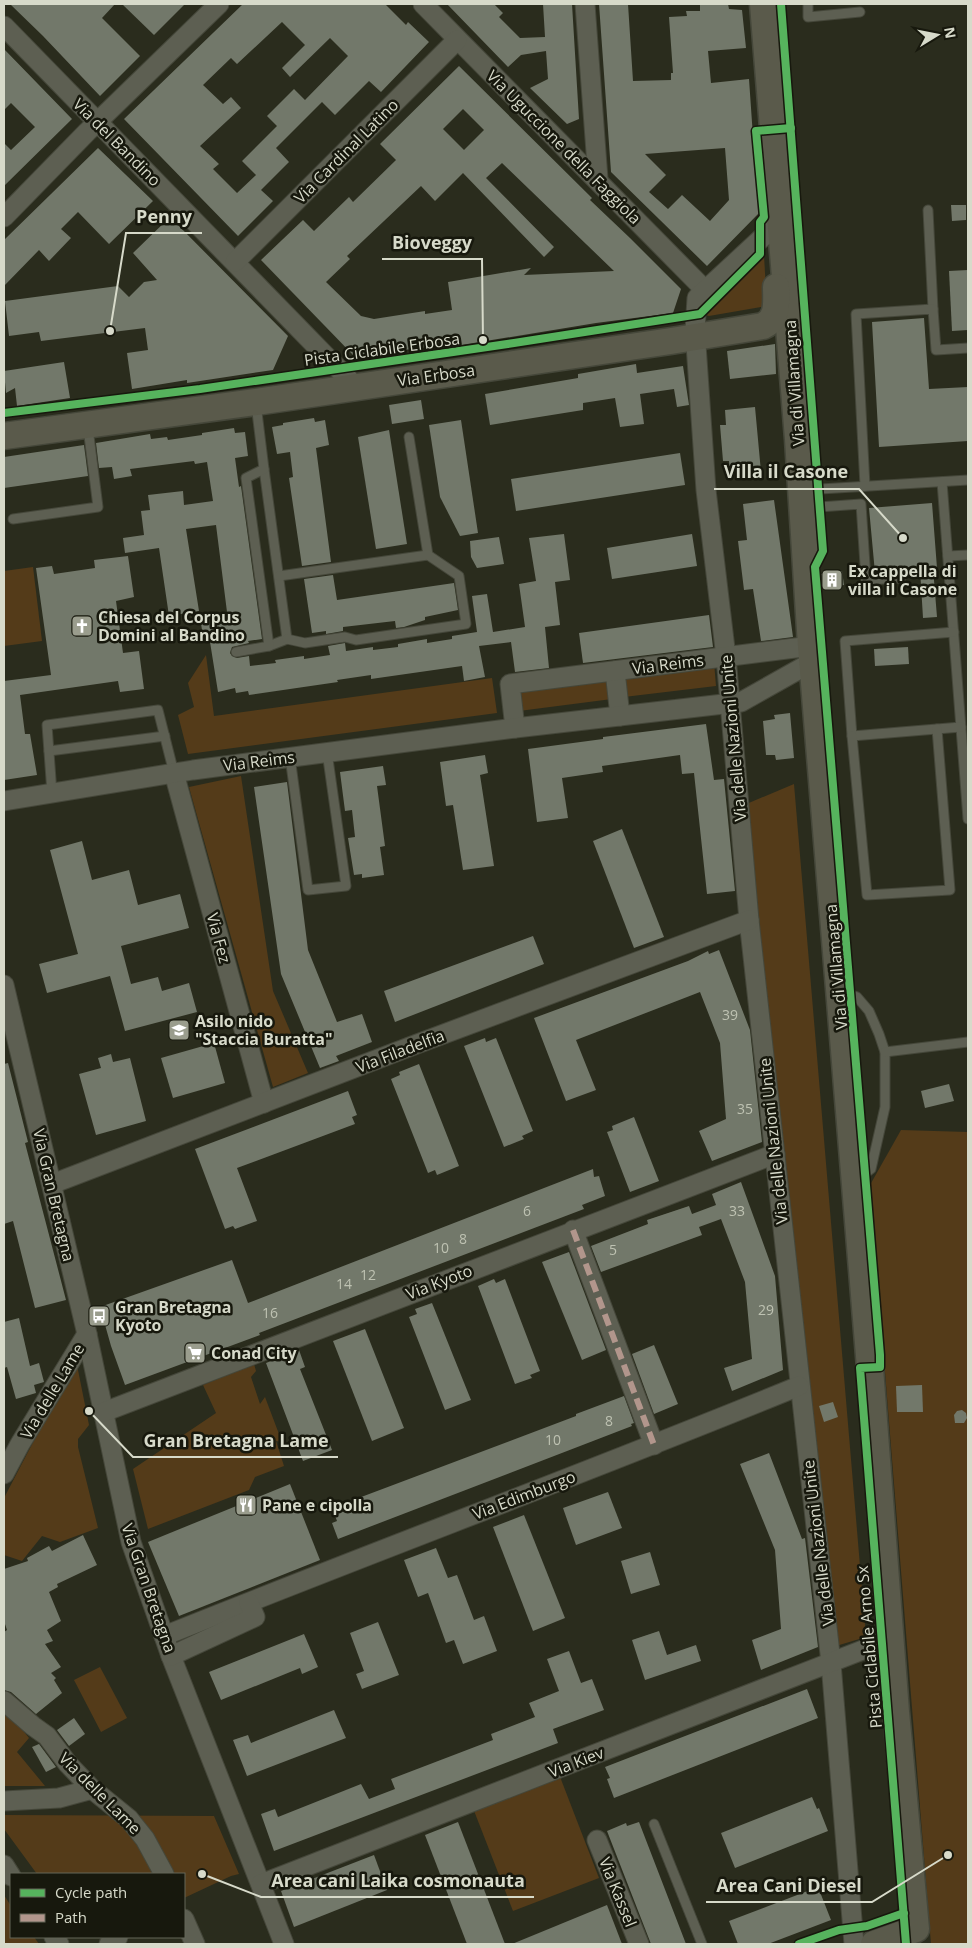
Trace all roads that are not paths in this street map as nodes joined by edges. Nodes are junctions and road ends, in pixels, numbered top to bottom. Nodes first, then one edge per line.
1 (219, 4) edge
2 (423, 4) edge
3 (584, 4) edge
4 (763, 4) edge
5 (808, 4) edge
6 (860, 12) dead end
7 (4, 26) edge
8 (457, 40) junction
9 (98, 122) junction
10 (598, 179) junction
11 (928, 210) dead end
12 (4, 217) edge
13 (780, 223) junction
14 (235, 262) junction
15 (705, 290) junction
16 (933, 309) junction
17 (696, 337) junction
18 (968, 348) edge
19 (356, 387) junction
20 (256, 402) junction
21 (87, 425) junction
22 (4, 436) edge
23 (410, 437) dead end
24 (264, 469) junction
25 (968, 480) edge
26 (942, 482) junction
27 (865, 486) junction
28 (802, 499) junction
29 (13, 519) dead end
30 (428, 555) junction
31 (968, 555) edge
32 (948, 556) junction
33 (279, 576) junction
34 (901, 578) dead end
35 (954, 632) junction
36 (287, 638) junction
37 (269, 646) junction
38 (236, 652) dead end
39 (811, 654) junction
40 (726, 657) junction
41 (615, 671) junction
42 (729, 704) junction
43 (620, 716) junction
44 (961, 727) junction
45 (515, 728) junction
46 (937, 729) junction
47 (165, 736) junction
48 (852, 736) junction
49 (49, 751) junction
50 (327, 752) junction
51 (290, 757) junction
52 (966, 764) edge
53 (174, 773) junction
54 (52, 793) junction
55 (4, 801) edge
56 (968, 819) edge
57 (749, 920) junction
58 (4, 985) edge
59 (838, 991) junction
60 (968, 1042) edge
61 (884, 1052) junction
62 (264, 1103) junction
63 (775, 1154) junction
64 (854, 1182) junction
65 (52, 1184) junction
66 (573, 1230) junction
67 (87, 1334) junction
68 (799, 1386) junction
69 (104, 1412) junction
70 (654, 1446) junction
71 (4, 1474) edge
72 (249, 1603) junction
73 (164, 1636) junction
74 (891, 1639) junction
75 (171, 1656) junction
76 (831, 1663) junction
77 (4, 1701) edge
78 (92, 1789) junction
79 (4, 1800) edge
80 (654, 1824) dead end
81 (597, 1840) dead end
82 (164, 1873) edge
83 (261, 1884) junction
84 (185, 1921) edge
85 (195, 1944) edge
86 (284, 1944) edge
87 (639, 1944) edge
88 (702, 1944) edge
89 (854, 1944) edge
90 (874, 1944) edge

1 - 9 street
2 - 8 street, Via Uguccione della Faggiola
3 - 10 street
4 - 13 main road, Via di Villamagna
5 - 6 lane
7 - 9 street, Via del Bandino
8 - 10 street, Via Uguccione della Faggiola
8 - 14 street, Via Cardinal Latino
9 - 12 street
9 - 14 street, Via del Bandino
10 - 15 street, Via Uguccione della Faggiola
11 - 16 lane
13 - 15 street
13 - 17 main road, Via Erbosa
13 - 28 main road, Via di Villamagna
14 - 19 street, Via del Bandino
15 - 17 street, Via delle Nazioni Unite
16 - 18 lane
16 - 27 lane
17 - 19 main road, Via Erbosa
17 - 40 street, Via delle Nazioni Unite
19 - 20 main road, Via Erbosa
20 - 21 main road, Via Erbosa
20 - 24 lane
21 - 22 main road, Via Erbosa
21 - 29 lane
23 - 30 lane
24 - 33 lane
24 - 37 lane
25 - 26 lane
26 - 27 lane
26 - 32 lane
27 - 28 lane
28 - 34 lane
28 - 39 main road, Via di Villamagna
30 - 33 lane
30 - 36 lane
31 - 32 lane
32 - 35 lane
33 - 36 lane
35 - 44 lane
35 - 48 lane
36 - 37 lane
37 - 38 lane
39 - 40 street, Via Reims
39 - 42 street, Via Reims
39 - 59 main road, Via di Villamagna
40 - 41 street, Via Reims
40 - 42 street, Via delle Nazioni Unite
41 - 43 street, Via Reims
41 - 45 street, Via Reims
42 - 43 street, Via Reims
42 - 57 street, Via delle Nazioni Unite
43 - 45 street, Via Reims
44 - 46 lane
44 - 52 lane
45 - 50 street, Via Reims
46 - 48 lane
46 - 48 lane
47 - 49 lane
47 - 49 lane
47 - 53 lane
49 - 54 lane
50 - 51 street, Via Reims
50 - 51 lane
51 - 53 street, Via Reims
52 - 56 lane
53 - 54 street, Via Reims
53 - 62 street, Via Fez
54 - 55 street, Via Reims
57 - 62 street, Via Filadelfia
57 - 63 street, Via delle Nazioni Unite
58 - 65 street, Via Gran Bretagna
59 - 61 lane
59 - 64 main road, Via di Villamagna
60 - 61 lane
61 - 64 lane
62 - 65 street, Via Filadelfia
63 - 66 street, Via Kyoto
63 - 68 street, Via delle Nazioni Unite
64 - 74 main road, Via di Villamagna
65 - 67 street, Via Gran Bretagna
66 - 69 street, Via Kyoto
66 - 70 street
67 - 69 street, Via Gran Bretagna
67 - 71 street, Via delle Lame
68 - 70 street, Via Edimburgo
68 - 76 street, Via delle Nazioni Unite
69 - 73 street, Via Gran Bretagna
70 - 72 street, Via Edimburgo
72 - 73 street, Via Edimburgo
72 - 75 street
73 - 75 street, Via Gran Bretagna
74 - 76 street, Via Kiev
74 - 90 main road, Via di Villamagna
75 - 83 street, Via Gran Bretagna
76 - 83 street, Via Kiev
76 - 89 street, Via delle Nazioni Unite
77 - 78 street, Via delle Lame
78 - 79 street
78 - 82 street, Via delle Lame
80 - 88 lane
81 - 87 street, Via Kassel
83 - 86 street, Via Gran Bretagna
84 - 85 street

